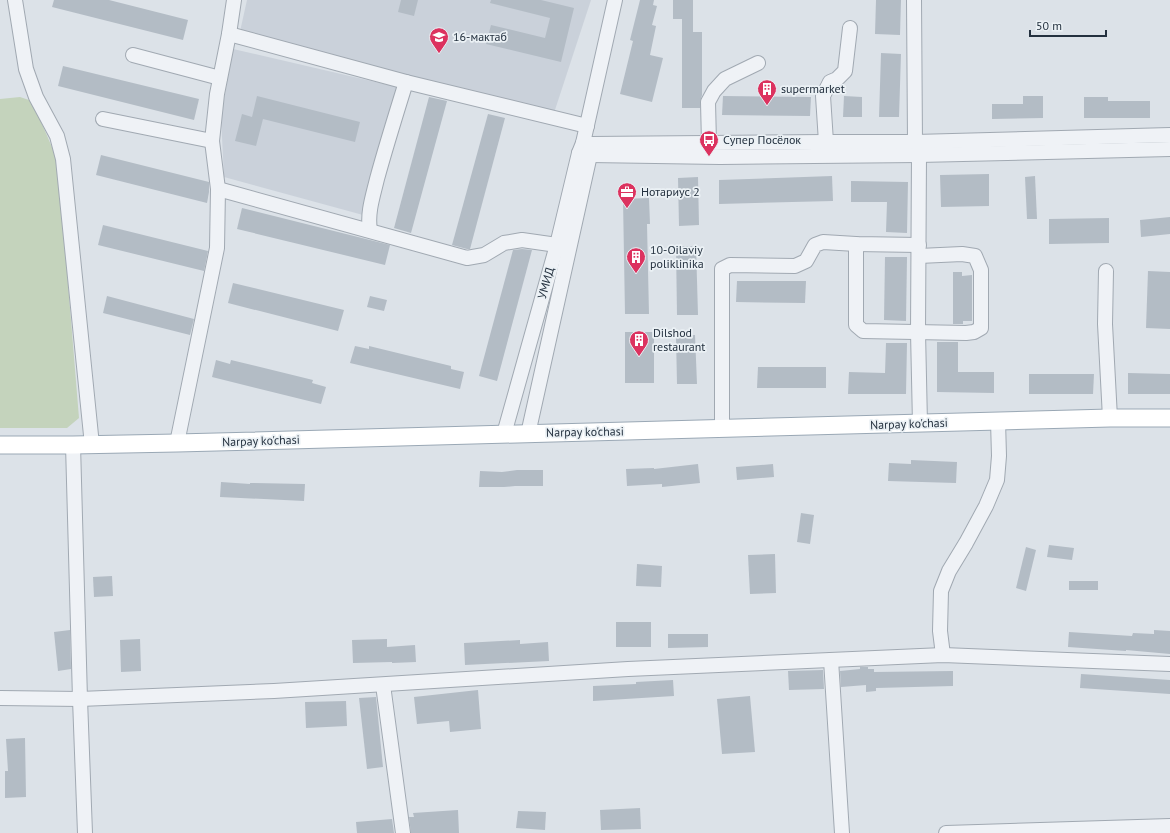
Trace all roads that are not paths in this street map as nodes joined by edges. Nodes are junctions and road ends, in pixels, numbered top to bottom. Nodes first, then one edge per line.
1 (15, 0) edge
2 (234, 0) edge
3 (616, 0) edge
4 (914, 0) edge
5 (850, 28) dead end
6 (229, 34) junction
7 (133, 55) dead end
8 (758, 63) dead end
9 (220, 78) junction
10 (406, 82) junction
11 (103, 119) dead end
12 (1170, 135) edge
13 (212, 141) junction
14 (586, 142) junction
15 (826, 142) junction
16 (709, 143) junction
17 (917, 149) junction
18 (1170, 149) edge
19 (218, 189) junction
20 (370, 230) junction
21 (856, 244) junction
22 (557, 245) junction
23 (919, 251) junction
24 (1106, 271) dead end
25 (918, 332) junction
26 (1110, 418) junction
27 (1170, 418) edge
28 (998, 421) junction
29 (920, 424) junction
30 (722, 429) junction
31 (504, 434) junction
32 (528, 434) junction
33 (178, 443) junction
34 (0, 445) edge
35 (73, 445) junction
36 (92, 445) junction
37 (943, 655) junction
38 (831, 660) junction
39 (1170, 664) edge
40 (383, 685) junction
41 (0, 698) edge
42 (80, 699) junction
43 (1170, 826) edge
44 (85, 833) edge
45 (403, 833) edge
46 (842, 833) edge
47 (946, 833) edge

1 - 36 street
2 - 6 street
3 - 14 street, УМИД
4 - 17 street
5 - 15 street
6 - 9 street
6 - 10 street
7 - 9 street
8 - 16 street
9 - 13 street
10 - 14 street
10 - 20 street
11 - 13 street
12 - 17 street
13 - 19 street
14 - 16 street
14 - 17 street
14 - 22 street, УМИД
14 - 32 street, УМИД
15 - 16 street
15 - 17 street
17 - 18 street
17 - 23 street
19 - 20 street
19 - 33 street
20 - 22 street
21 - 23 street
21 - 25 street
21 - 30 street
22 - 31 street, УМИД
23 - 25 street
23 - 25 street
24 - 26 street
25 - 29 street
26 - 27 main road, Narpay ko'chasi
26 - 28 main road, Narpay ko'chasi
28 - 29 main road, Narpay ko'chasi
28 - 37 street
29 - 30 main road, Narpay ko'chasi
30 - 32 main road, Narpay ko'chasi
31 - 32 main road, Narpay ko'chasi
31 - 33 main road, Narpay ko'chasi
33 - 36 main road, Narpay ko'chasi
34 - 35 main road, Narpay ko'chasi
35 - 36 main road, Narpay ko'chasi
35 - 42 street
37 - 38 street
37 - 39 street
38 - 40 street
38 - 46 street
40 - 42 street
40 - 45 street
41 - 42 street
42 - 44 street
43 - 47 street

